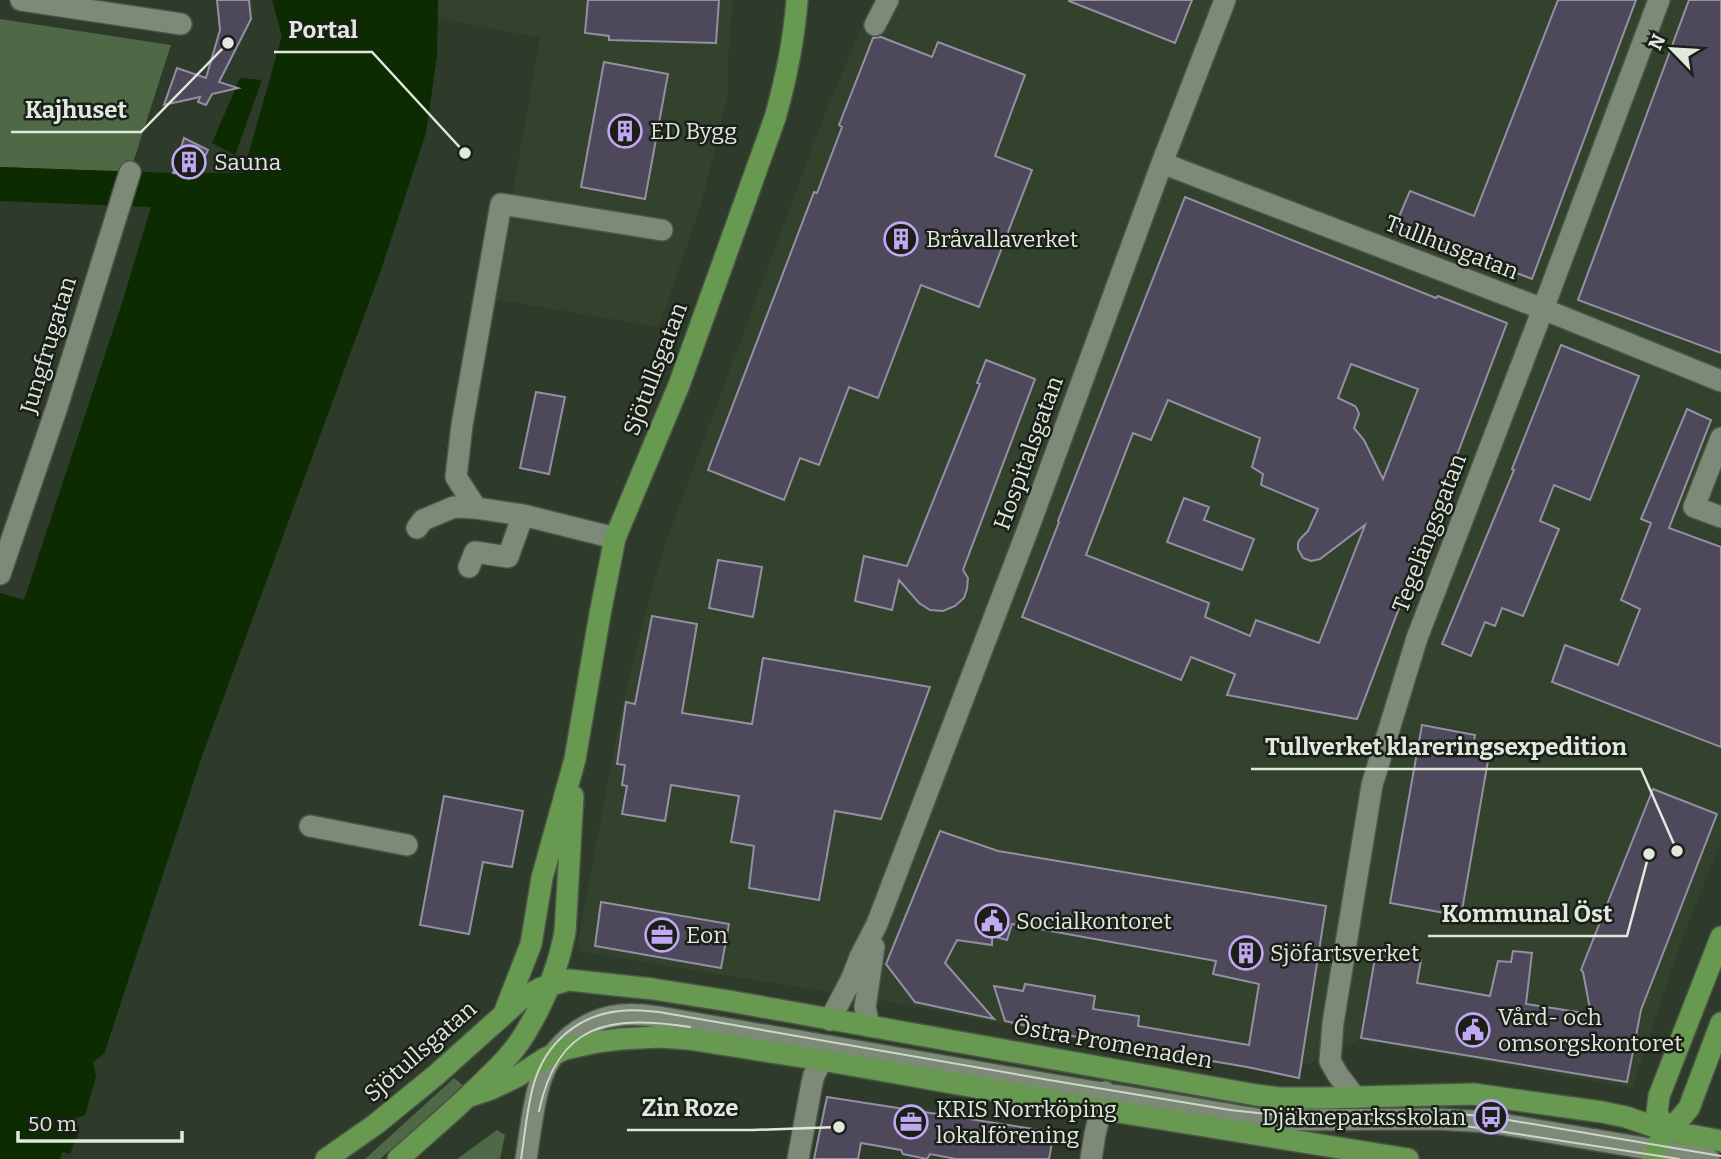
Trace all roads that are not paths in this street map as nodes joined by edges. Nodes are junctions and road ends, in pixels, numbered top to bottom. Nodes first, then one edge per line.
1 (20, 0) edge
2 (797, 0) edge
3 (888, 0) edge
4 (1225, 0) edge
5 (1659, 0) edge
6 (181, 24) dead end
7 (875, 26) dead end
8 (1162, 163) junction
9 (130, 172) dead end
10 (662, 230) dead end
11 (1543, 309) junction
12 (1721, 381) edge
13 (1721, 438) edge
14 (476, 508) junction
15 (523, 515) junction
16 (1721, 517) edge
17 (417, 528) dead end
18 (615, 538) junction
19 (469, 567) dead end
20 (0, 574) edge
21 (575, 759) junction
22 (310, 826) dead end
23 (407, 845) dead end
24 (877, 924) junction
25 (1721, 937) edge
26 (551, 984) junction
27 (505, 1013) junction
28 (830, 1020) junction
29 (1721, 1023) edge
30 (869, 1027) junction
31 (1021, 1053) junction
32 (554, 1054) junction
33 (822, 1060) junction
34 (1090, 1064) junction
35 (1162, 1078) junction
36 (1054, 1085) junction
37 (1104, 1095) junction
38 (467, 1097) junction
39 (1355, 1097) junction
40 (1721, 1140) edge
41 (1658, 1146) edge
42 (326, 1159) edge
43 (398, 1159) edge
44 (526, 1159) edge
45 (799, 1159) edge
46 (1091, 1159) edge
47 (1408, 1159) edge
48 (1709, 1159) edge

1 - 6 street
2 - 18 main road, Sjötullsgatan
3 - 7 street
4 - 8 street, Hospitalsgatan
5 - 11 street, Tegelängsgatan
8 - 11 street, Tullhusgatan
8 - 24 street, Hospitalsgatan
9 - 20 street, Jungfrugatan
10 - 14 street
11 - 12 street, Tullhusgatan
11 - 39 street, Tegelängsgatan
13 - 16 street
14 - 15 street
14 - 17 street
15 - 18 street
15 - 19 street
18 - 21 main road, Sjötullsgatan
21 - 26 main road, Sjötullsgatan
21 - 27 main road, Sjötullsgatan
22 - 23 street
24 - 28 street, Hospitalsgatan
24 - 30 street, Hospitalsgatan
25 - 41 main road
26 - 27 main road, Östra Promenaden
26 - 28 main road, Östra Promenaden
26 - 38 main road, Sjötullsgatan
27 - 42 main road, Sjötullsgatan
28 - 30 main road, Östra Promenaden
29 - 41 main road
30 - 31 main road, Östra Promenaden
31 - 34 main road, Östra Promenaden
31 - 36 street
32 - 33 main road, Östra Promenaden
32 - 36 street, Östra Promenaden
32 - 38 main road, Östra Promenaden
32 - 44 street
33 - 37 main road, Östra Promenaden
33 - 45 street
34 - 35 main road, Östra Promenaden
34 - 37 street
35 - 37 street
35 - 39 main road, Östra Promenaden
36 - 37 street, Östra Promenaden
37 - 41 street, Östra Promenaden
37 - 46 street
37 - 47 main road, Östra Promenaden
38 - 43 main road, Sjötullsgatan
39 - 41 main road, Östra Promenaden
40 - 41 main road, Östra Promenaden
41 - 48 street, Östra Promenaden

